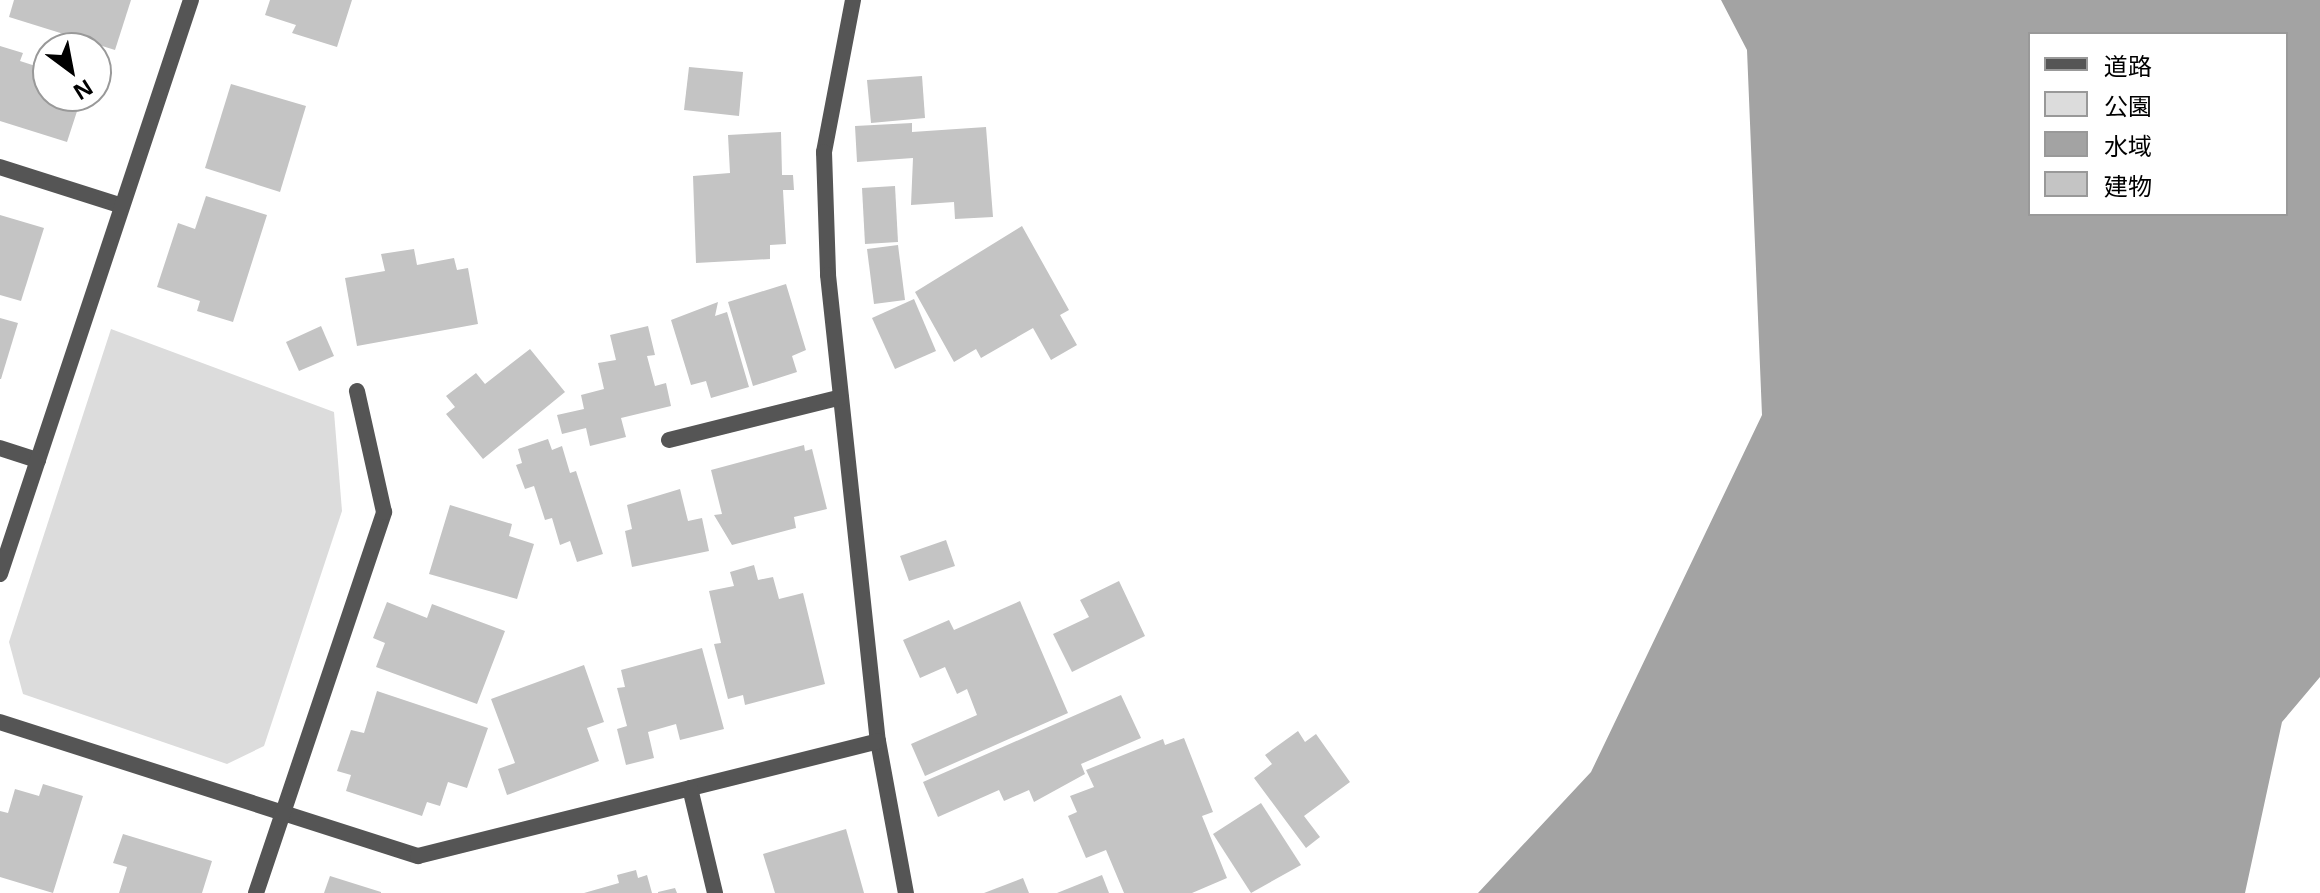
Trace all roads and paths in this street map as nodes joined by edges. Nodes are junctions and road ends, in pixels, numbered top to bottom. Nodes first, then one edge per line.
1 (191, 0) edge
2 (853, 0) edge
3 (0, 167) edge
4 (122, 206) junction
5 (357, 391) dead end
6 (841, 397) junction
7 (669, 440) dead end
8 (0, 448) edge
9 (38, 460) junction
10 (0, 574) edge
11 (0, 722) edge
12 (878, 741) junction
13 (690, 788) junction
14 (283, 813) junction
15 (256, 893) edge
16 (715, 893) edge
17 (906, 893) edge

1 - 4 street
2 - 6 street
3 - 4 street
4 - 9 street
5 - 14 street
6 - 7 street
6 - 12 street
8 - 9 street
9 - 10 street
11 - 14 street
12 - 13 street
12 - 17 street
13 - 14 street
13 - 16 street
14 - 15 street

